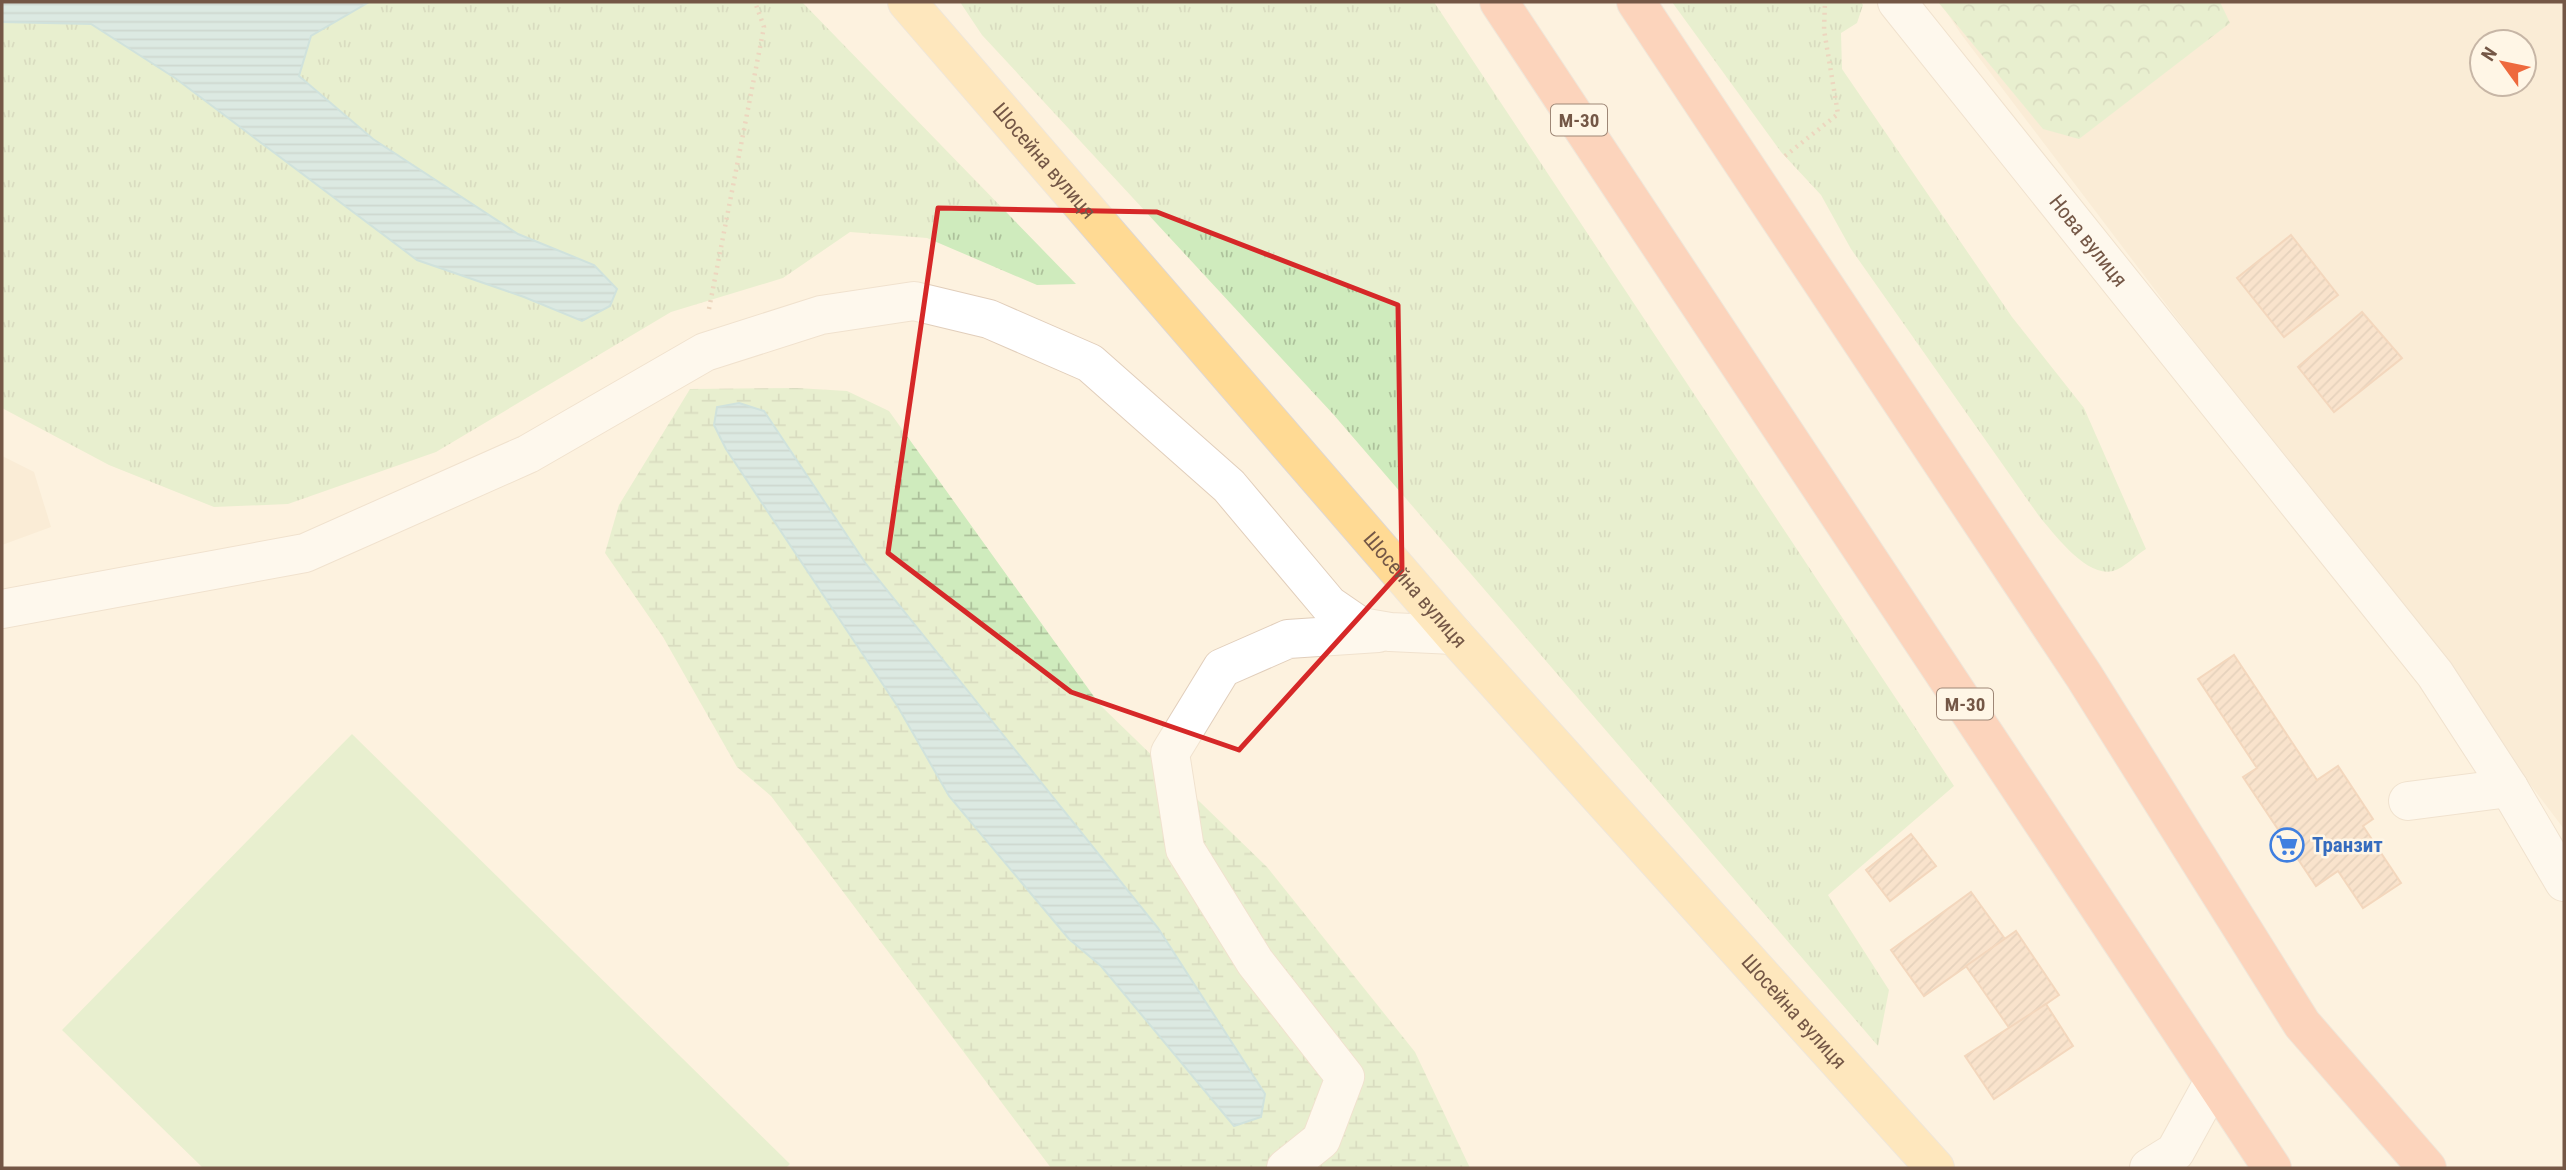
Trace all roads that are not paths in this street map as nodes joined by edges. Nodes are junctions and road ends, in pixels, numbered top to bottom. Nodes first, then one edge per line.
1 (906, 2) edge
2 (1499, 2) edge
3 (1636, 2) edge
4 (1896, 2) edge
5 (2, 609) edge
6 (1390, 632) junction
7 (1454, 635) junction
8 (2509, 788) junction
9 (2409, 801) dead end
10 (2564, 882) edge
11 (2302, 1024) junction
12 (2214, 1081) junction
13 (2170, 1163) edge
14 (1286, 1168) edge
15 (1935, 1168) edge
16 (2272, 1168) edge
17 (2402, 1168) edge
18 (2427, 1168) edge

1 - 7 main road, Шосейна вулиця
2 - 12 highway, М-30
3 - 11 highway
4 - 8 street, Нова вулиця
5 - 6 street
6 - 7 street
6 - 14 street
7 - 15 main road, Шосейна вулиця
8 - 9 street
8 - 10 street, Нова вулиця
11 - 17 main road
11 - 18 highway
12 - 13 street
12 - 16 highway, М-30

